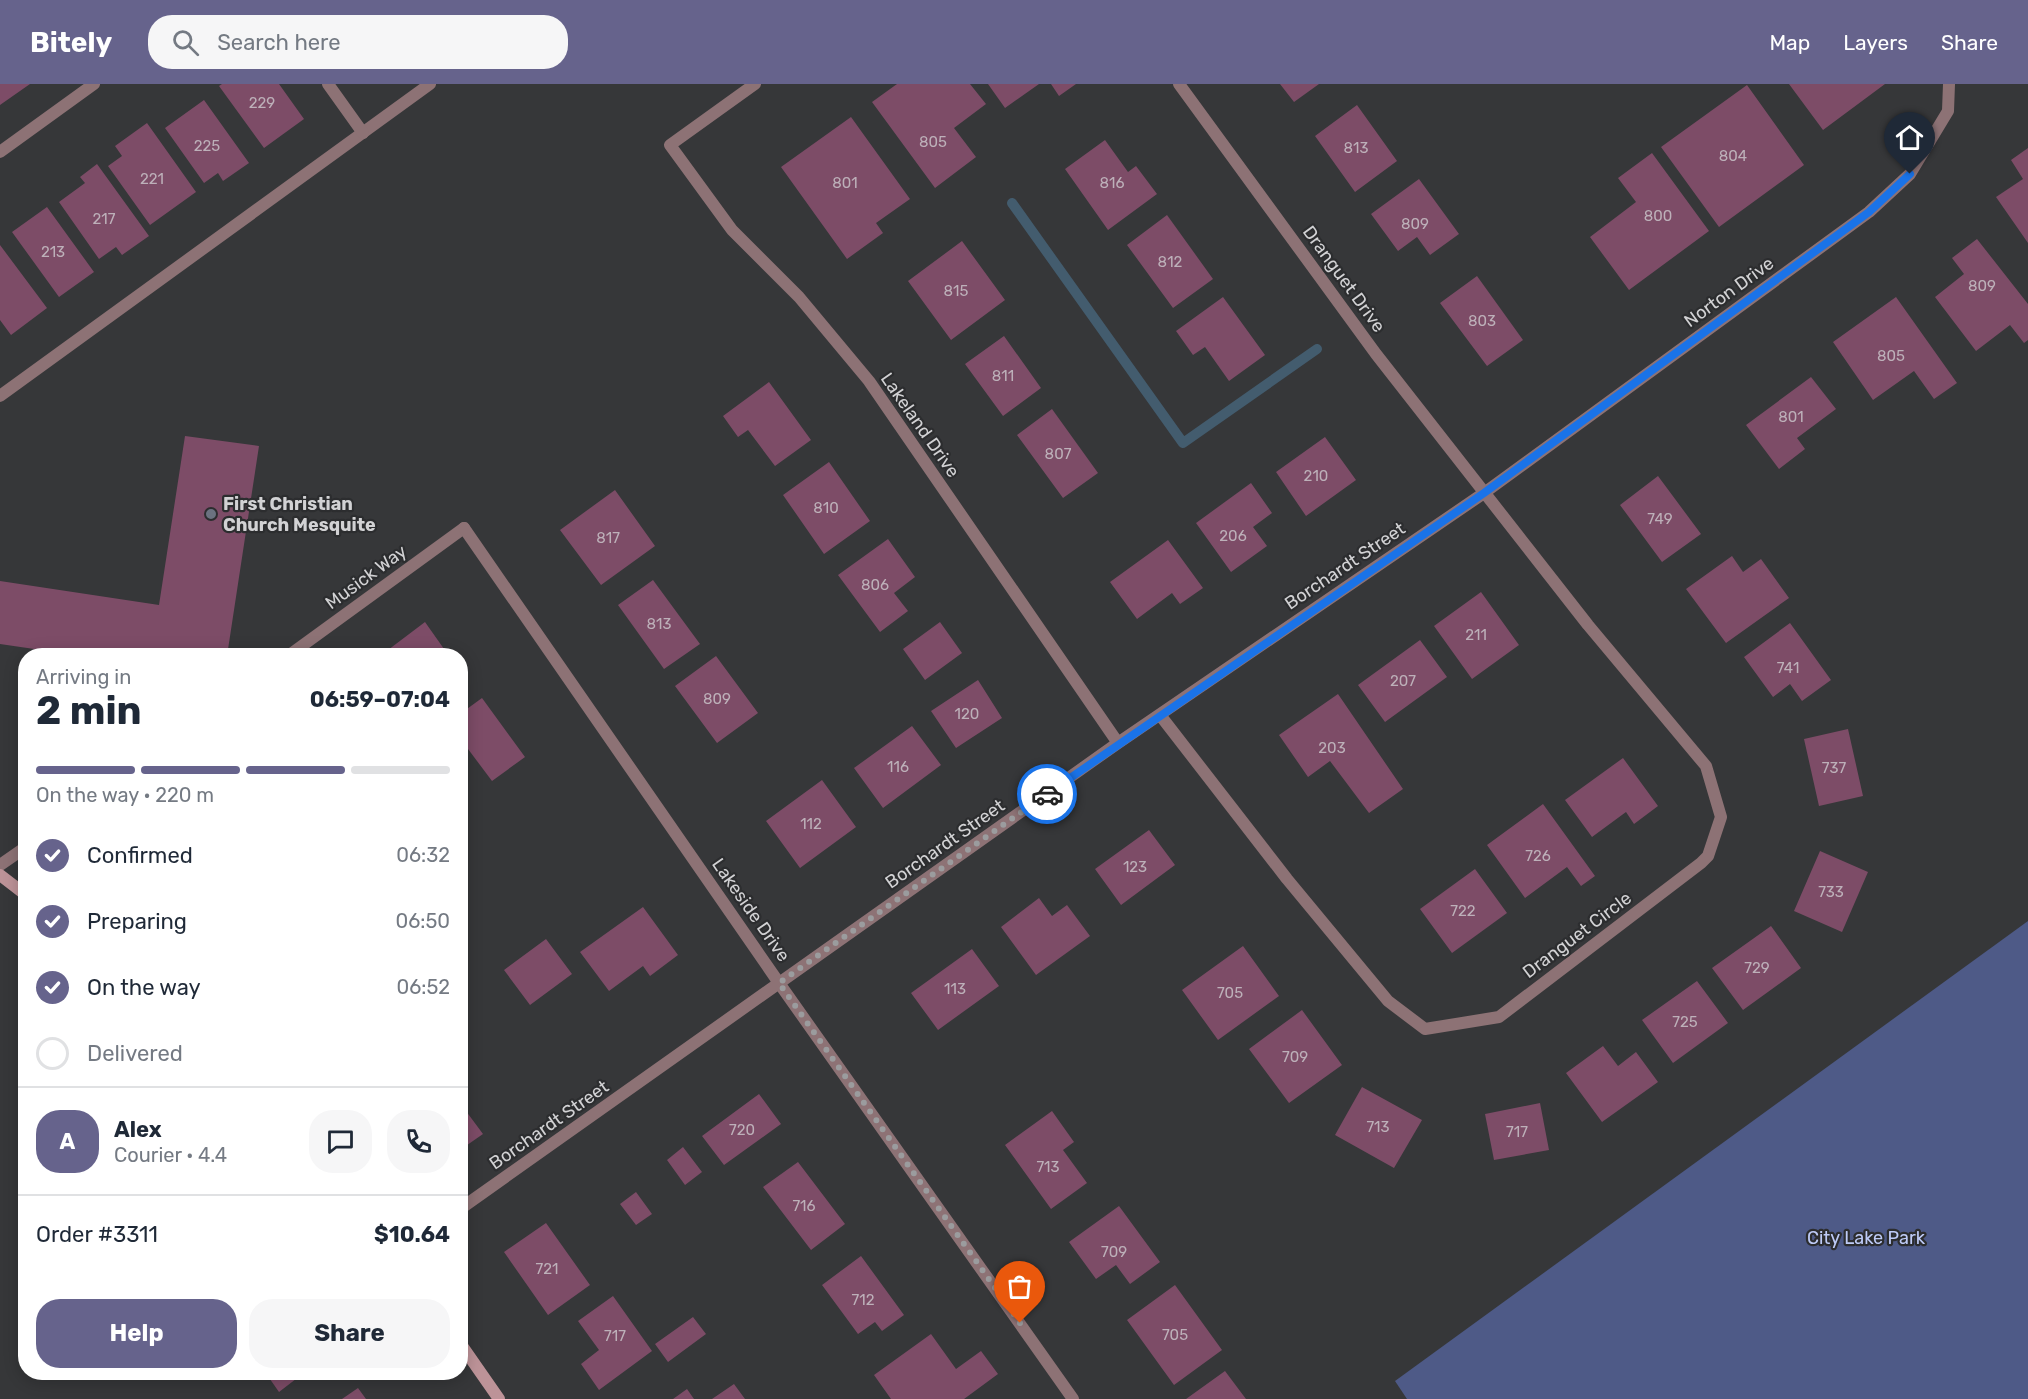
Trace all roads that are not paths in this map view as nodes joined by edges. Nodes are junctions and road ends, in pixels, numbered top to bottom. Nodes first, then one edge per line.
1 (94, 84) edge
2 (328, 84) edge
3 (430, 84) edge
4 (755, 84) edge
5 (1179, 84) edge
6 (1949, 84) edge
7 (363, 133) junction
8 (0, 152) edge
9 (0, 396) edge
10 (1484, 493) junction
11 (464, 528) joint
12 (299, 648) edge
13 (1160, 714) junction
14 (1118, 743) junction
15 (18, 853) edge
16 (0, 865) edge
17 (0, 875) edge
18 (18, 889) edge
19 (779, 983) junction
20 (468, 1203) edge
21 (468, 1354) edge
22 (499, 1399) edge
23 (1073, 1399) edge

1 - 8 street
2 - 7 street
3 - 7 street
4 - 14 street, Lakeland Drive
5 - 10 street, Dranguet Drive
6 - 10 street, Norton Drive
7 - 9 street
10 - 13 street, Borchardt Street
10 - 13 street, Dranguet Circle
11 - 12 street, Musick Way
11 - 19 street, Lakeside Drive
13 - 14 street, Borchardt Street
14 - 19 street, Borchardt Street
15 - 16 street
17 - 18 main road
19 - 20 street, Borchardt Street
19 - 23 street, Lakeside Drive
21 - 22 main road

